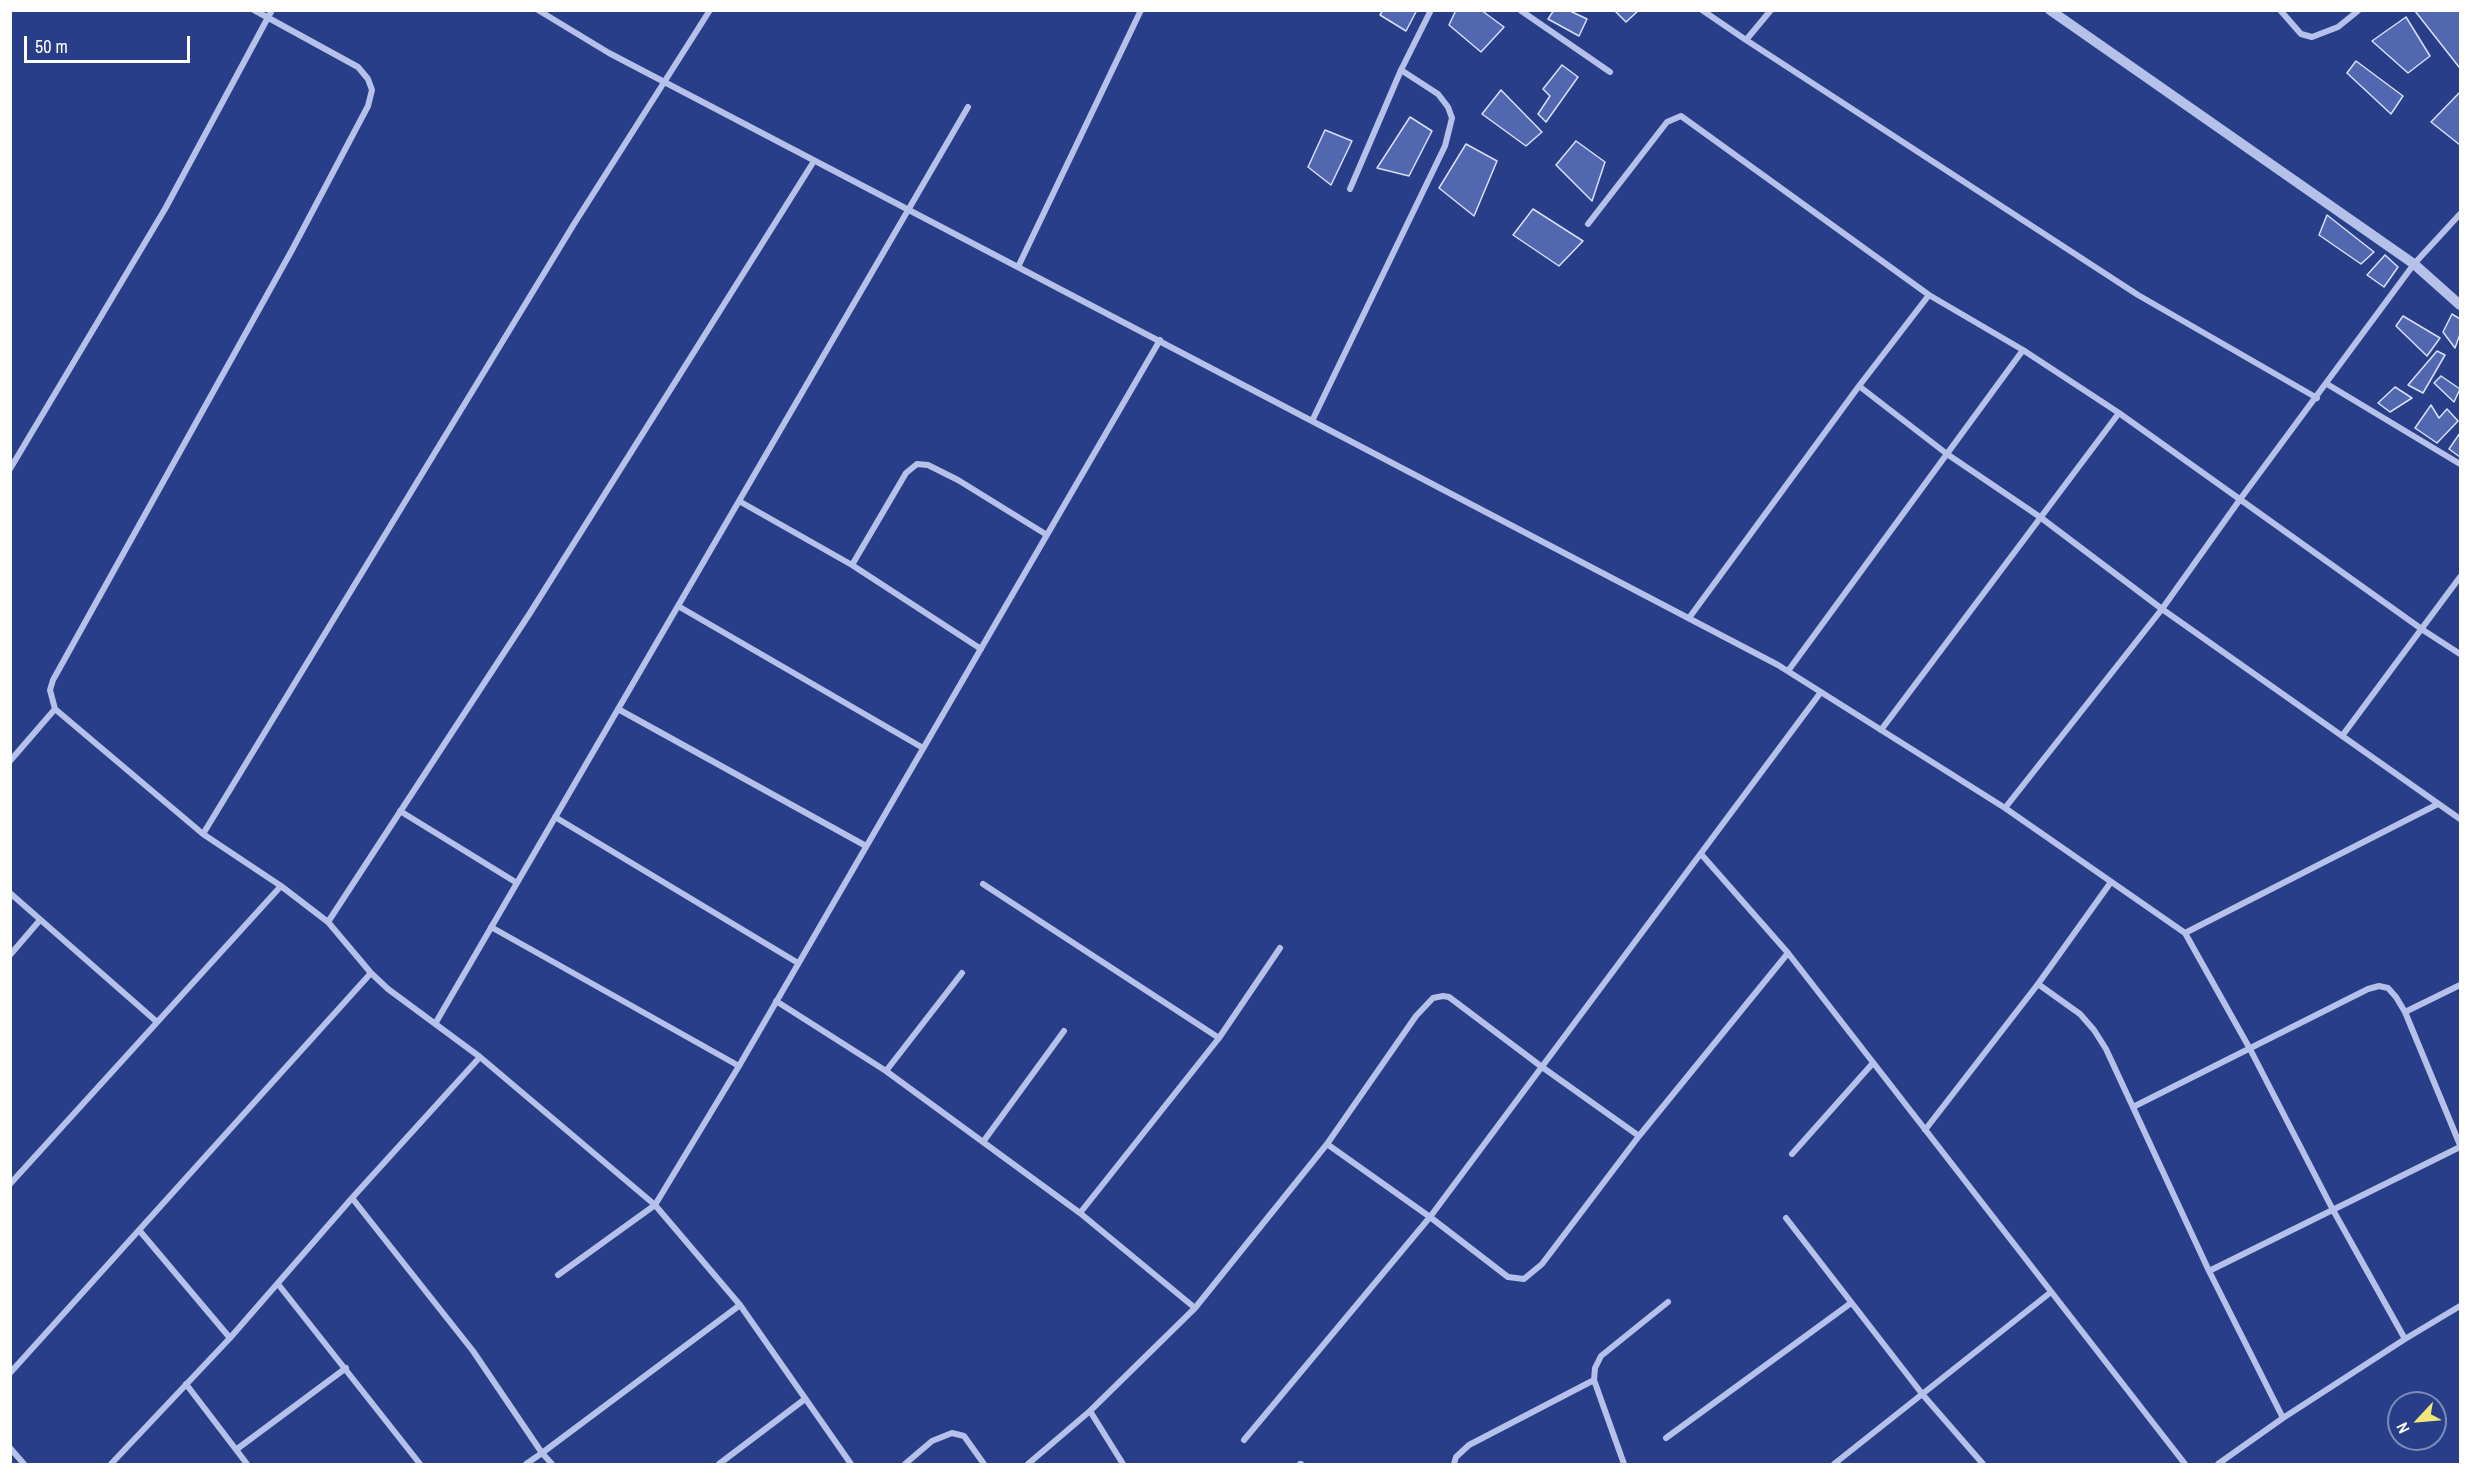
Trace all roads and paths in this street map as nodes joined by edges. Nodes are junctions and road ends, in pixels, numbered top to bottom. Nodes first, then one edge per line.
1 (254, 10) edge
2 (272, 10) edge
3 (538, 10) edge
4 (710, 10) edge
5 (1141, 10) edge
6 (1431, 10) edge
7 (1520, 10) edge
8 (1702, 10) edge
9 (1771, 10) edge
10 (2050, 10) edge
11 (2280, 10) edge
12 (2359, 10) edge
13 (269, 19) junction
14 (1746, 40) junction
15 (1401, 70) junction
16 (1610, 72) dead end
17 (665, 82) junction
18 (968, 107) dead end
19 (814, 161) junction
20 (1350, 189) dead end
21 (909, 210) junction
22 (2460, 214) edge
23 (1588, 224) dead end
24 (2414, 264) junction
25 (1018, 267) junction
26 (1929, 295) junction
27 (2460, 305) edge
28 (1160, 340) junction
29 (2023, 350) junction
30 (2327, 384) junction
31 (1859, 386) junction
32 (2317, 398) junction
33 (2119, 413) junction
34 (1312, 421) junction
35 (1947, 454) junction
36 (2460, 464) edge
37 (10, 469) edge
38 (2241, 498) junction
39 (739, 501) junction
40 (2040, 517) junction
41 (1047, 535) junction
42 (852, 565) junction
43 (2460, 577) edge
44 (678, 606) junction
45 (2162, 609) junction
46 (1689, 618) junction
47 (2422, 630) junction
48 (981, 649) junction
49 (2460, 654) edge
50 (1788, 671) junction
51 (1821, 692) junction
52 (55, 709) junction
53 (618, 710) junction
54 (1881, 730) junction
55 (2342, 736) junction
56 (923, 748) junction
57 (10, 761) edge
58 (2438, 804) junction
59 (2004, 808) junction
60 (400, 811) junction
61 (555, 817) junction
62 (2460, 819) edge
63 (203, 834) junction
64 (866, 846) junction
65 (1701, 854) junction
66 (2111, 882) junction
67 (517, 883) junction
68 (983, 884) dead end
69 (281, 886) junction
70 (10, 893) edge
71 (40, 920) junction
72 (328, 922) junction
73 (491, 927) junction
74 (2185, 933) junction
75 (1280, 948) dead end
76 (1788, 953) junction
77 (10, 954) edge
78 (798, 963) junction
79 (371, 973) junction
80 (962, 973) dead end
81 (2038, 984) junction
82 (2460, 985) edge
83 (776, 1001) junction
84 (2405, 1012) junction
85 (157, 1022) junction
86 (435, 1024) junction
87 (1064, 1031) dead end
88 (1219, 1038) junction
89 (2250, 1049) junction
90 (480, 1058) junction
91 (1873, 1063) junction
92 (739, 1066) junction
93 (1542, 1068) junction
94 (886, 1071) junction
95 (2133, 1107) junction
96 (1925, 1130) junction
97 (1639, 1136) junction
98 (982, 1142) junction
99 (1327, 1144) junction
100 (2460, 1146) edge
101 (1792, 1154) dead end
102 (10, 1184) edge
103 (352, 1198) junction
104 (655, 1205) junction
105 (2333, 1210) junction
106 (1080, 1213) junction
107 (1430, 1217) junction
108 (1786, 1218) dead end
109 (139, 1230) junction
110 (2209, 1271) junction
111 (558, 1275) dead end
112 (278, 1284) junction
113 (2051, 1292) junction
114 (1668, 1302) dead end
115 (1851, 1303) junction
116 (740, 1305) junction
117 (2460, 1306) edge
118 (1195, 1308) junction
119 (230, 1338) junction
120 (2405, 1339) junction
121 (346, 1368) junction
122 (10, 1373) edge
123 (1594, 1380) junction
124 (186, 1384) junction
125 (1923, 1395) junction
126 (805, 1399) junction
127 (1090, 1411) junction
128 (2283, 1418) junction
129 (1666, 1438) dead end
130 (1244, 1440) dead end
131 (10, 1448) edge
132 (237, 1449) junction
133 (542, 1453) junction
134 (24, 1464) edge
135 (111, 1464) edge
136 (248, 1464) edge
137 (420, 1464) edge
138 (526, 1464) edge
139 (552, 1464) edge
140 (719, 1464) edge
141 (852, 1464) edge
142 (905, 1464) edge
143 (984, 1464) edge
144 (1028, 1464) edge
145 (1123, 1464) edge
146 (1454, 1464) edge
147 (1624, 1464) edge
148 (1834, 1464) edge
149 (1983, 1464) edge
150 (2185, 1464) edge
151 (2218, 1464) edge

1 - 13 street
2 - 13 street
3 - 17 street
4 - 17 street
5 - 25 street
6 - 15 street
7 - 16 street
8 - 14 street
9 - 14 street
10 - 24 street
11 - 12 street
13 - 37 street
13 - 52 street
14 - 32 street
15 - 20 street
15 - 34 street
17 - 19 street
17 - 63 street
18 - 21 street
19 - 21 street
19 - 60 street
21 - 25 street
21 - 39 street
22 - 24 street
23 - 26 street
24 - 27 street
24 - 30 street
25 - 28 street
26 - 29 street
26 - 31 street
28 - 34 street
28 - 41 street
29 - 33 street
29 - 35 street
30 - 32 street
30 - 36 street
31 - 35 street
31 - 46 street
32 - 38 street
33 - 38 street
33 - 40 street
34 - 46 street
35 - 40 street
35 - 50 street
38 - 45 street
38 - 47 street
39 - 42 street
39 - 44 street
40 - 45 street
40 - 54 street
41 - 42 street
41 - 48 street
42 - 48 street
43 - 47 street
44 - 53 street
44 - 56 street
45 - 55 street
45 - 59 street
46 - 50 street
47 - 49 street
47 - 55 street
48 - 56 street
50 - 51 street
51 - 54 street
51 - 65 street
52 - 57 street
52 - 63 street
53 - 61 street
53 - 64 street
54 - 59 street
55 - 58 street
56 - 64 street
58 - 62 street
58 - 74 street
59 - 66 street
60 - 67 street
60 - 72 street
61 - 67 street
61 - 78 street
63 - 69 street
64 - 78 street
65 - 76 street
65 - 93 street
66 - 74 street
66 - 81 street
67 - 73 street
68 - 88 street
69 - 72 street
69 - 85 street
70 - 71 street
71 - 77 street
71 - 85 street
72 - 79 street
73 - 86 street
73 - 92 street
74 - 89 street
75 - 88 street
76 - 91 street
76 - 97 street
78 - 83 street
79 - 86 street
79 - 109 street
80 - 94 street
81 - 95 street
81 - 96 street
82 - 84 street
83 - 92 street
83 - 94 street
84 - 89 street
84 - 100 street
85 - 102 street
86 - 90 street
87 - 98 street
88 - 106 street
89 - 95 street
89 - 105 street
90 - 103 street
90 - 104 street
91 - 96 street
91 - 101 street
92 - 104 street
93 - 97 street
93 - 99 street
93 - 107 street
94 - 98 street
95 - 110 street
96 - 113 street
97 - 107 street
98 - 106 street
99 - 107 street
99 - 118 street
100 - 105 street
103 - 112 street
103 - 133 street
104 - 111 street
104 - 116 street
105 - 110 street
105 - 120 street
106 - 118 street
107 - 130 street
108 - 115 street
109 - 119 street
109 - 122 street
110 - 128 street
112 - 119 street
112 - 121 street
113 - 125 street
113 - 150 street
114 - 123 street
115 - 125 street
115 - 129 street
116 - 126 street
116 - 133 street
117 - 120 street
118 - 127 street
119 - 124 street
120 - 128 street
121 - 132 street
121 - 137 street
123 - 146 street
123 - 147 street
124 - 132 street
124 - 135 street
125 - 148 street
125 - 149 street
126 - 140 street
126 - 141 street
127 - 144 street
127 - 145 street
128 - 151 street
131 - 134 street
132 - 136 street
133 - 138 street
133 - 139 street
142 - 143 street

